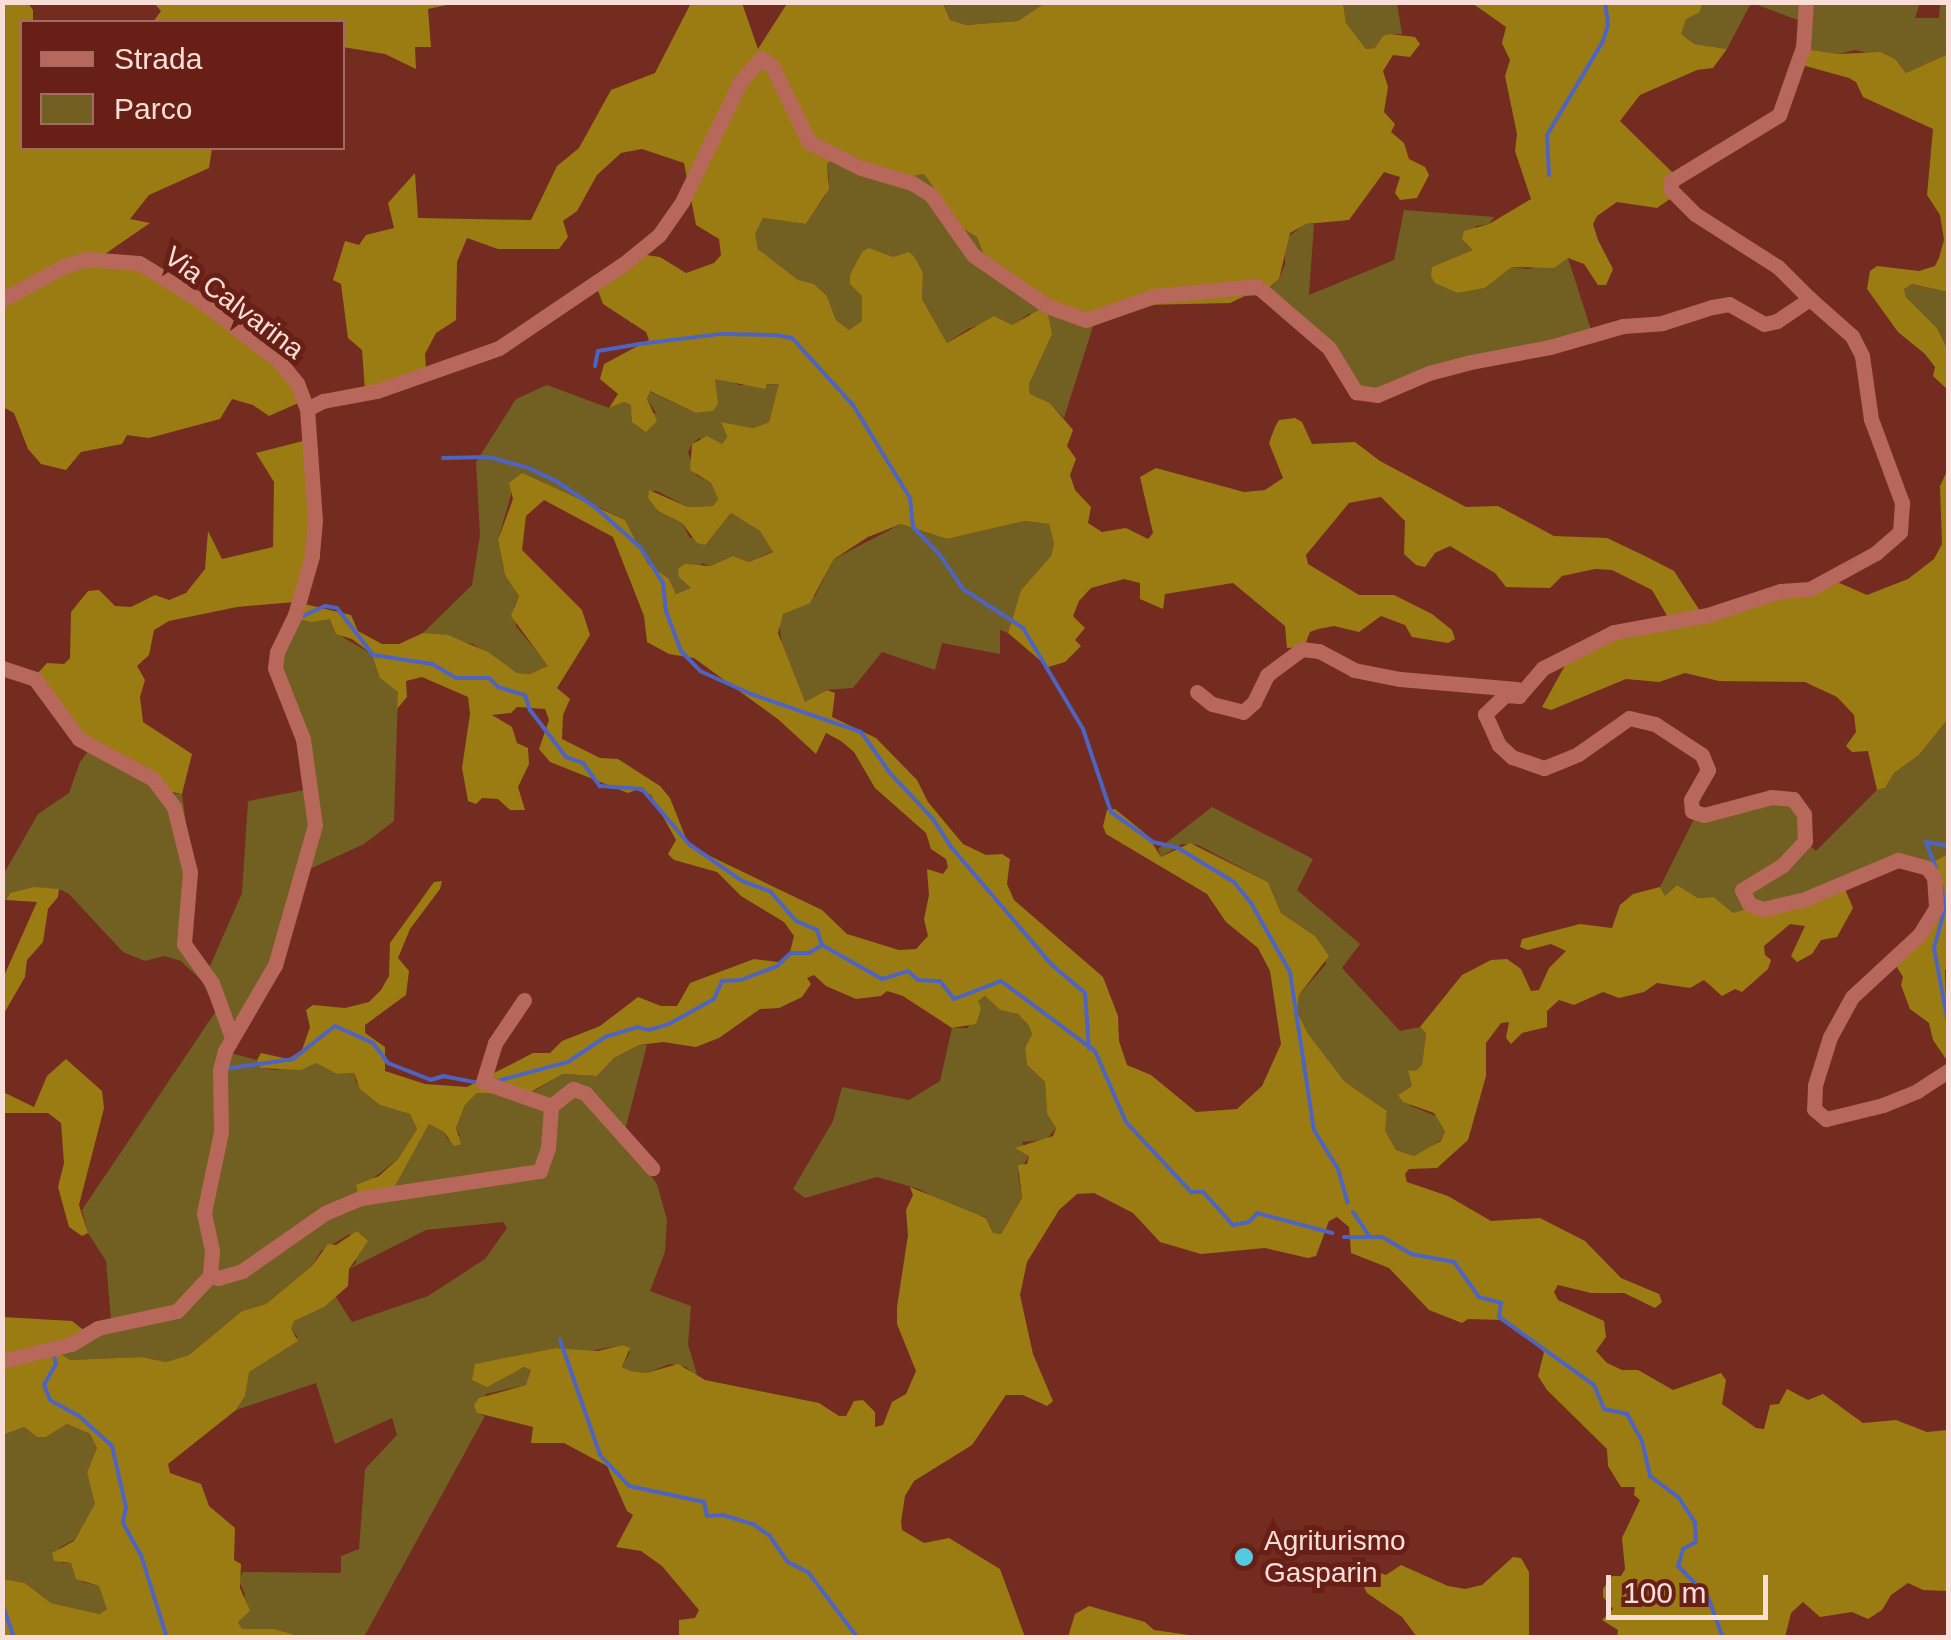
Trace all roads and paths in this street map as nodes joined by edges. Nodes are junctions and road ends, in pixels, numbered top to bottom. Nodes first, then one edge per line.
1 (1806, 2) edge
2 (1810, 298) junction
3 (2, 300) edge
4 (306, 410) junction
5 (2, 668) edge
6 (1526, 690) junction
7 (1196, 692) dead end
8 (524, 1000) dead end
9 (232, 1035) junction
10 (1948, 1071) edge
11 (551, 1106) junction
12 (652, 1168) dead end
13 (210, 1276) junction
14 (2, 1361) edge

1 - 2 street
2 - 4 street
2 - 6 street
3 - 4 street, Via Calvarina
4 - 9 street
5 - 9 street
6 - 7 street
6 - 10 street
8 - 11 street
9 - 13 street
11 - 12 street
11 - 13 street
13 - 14 street

